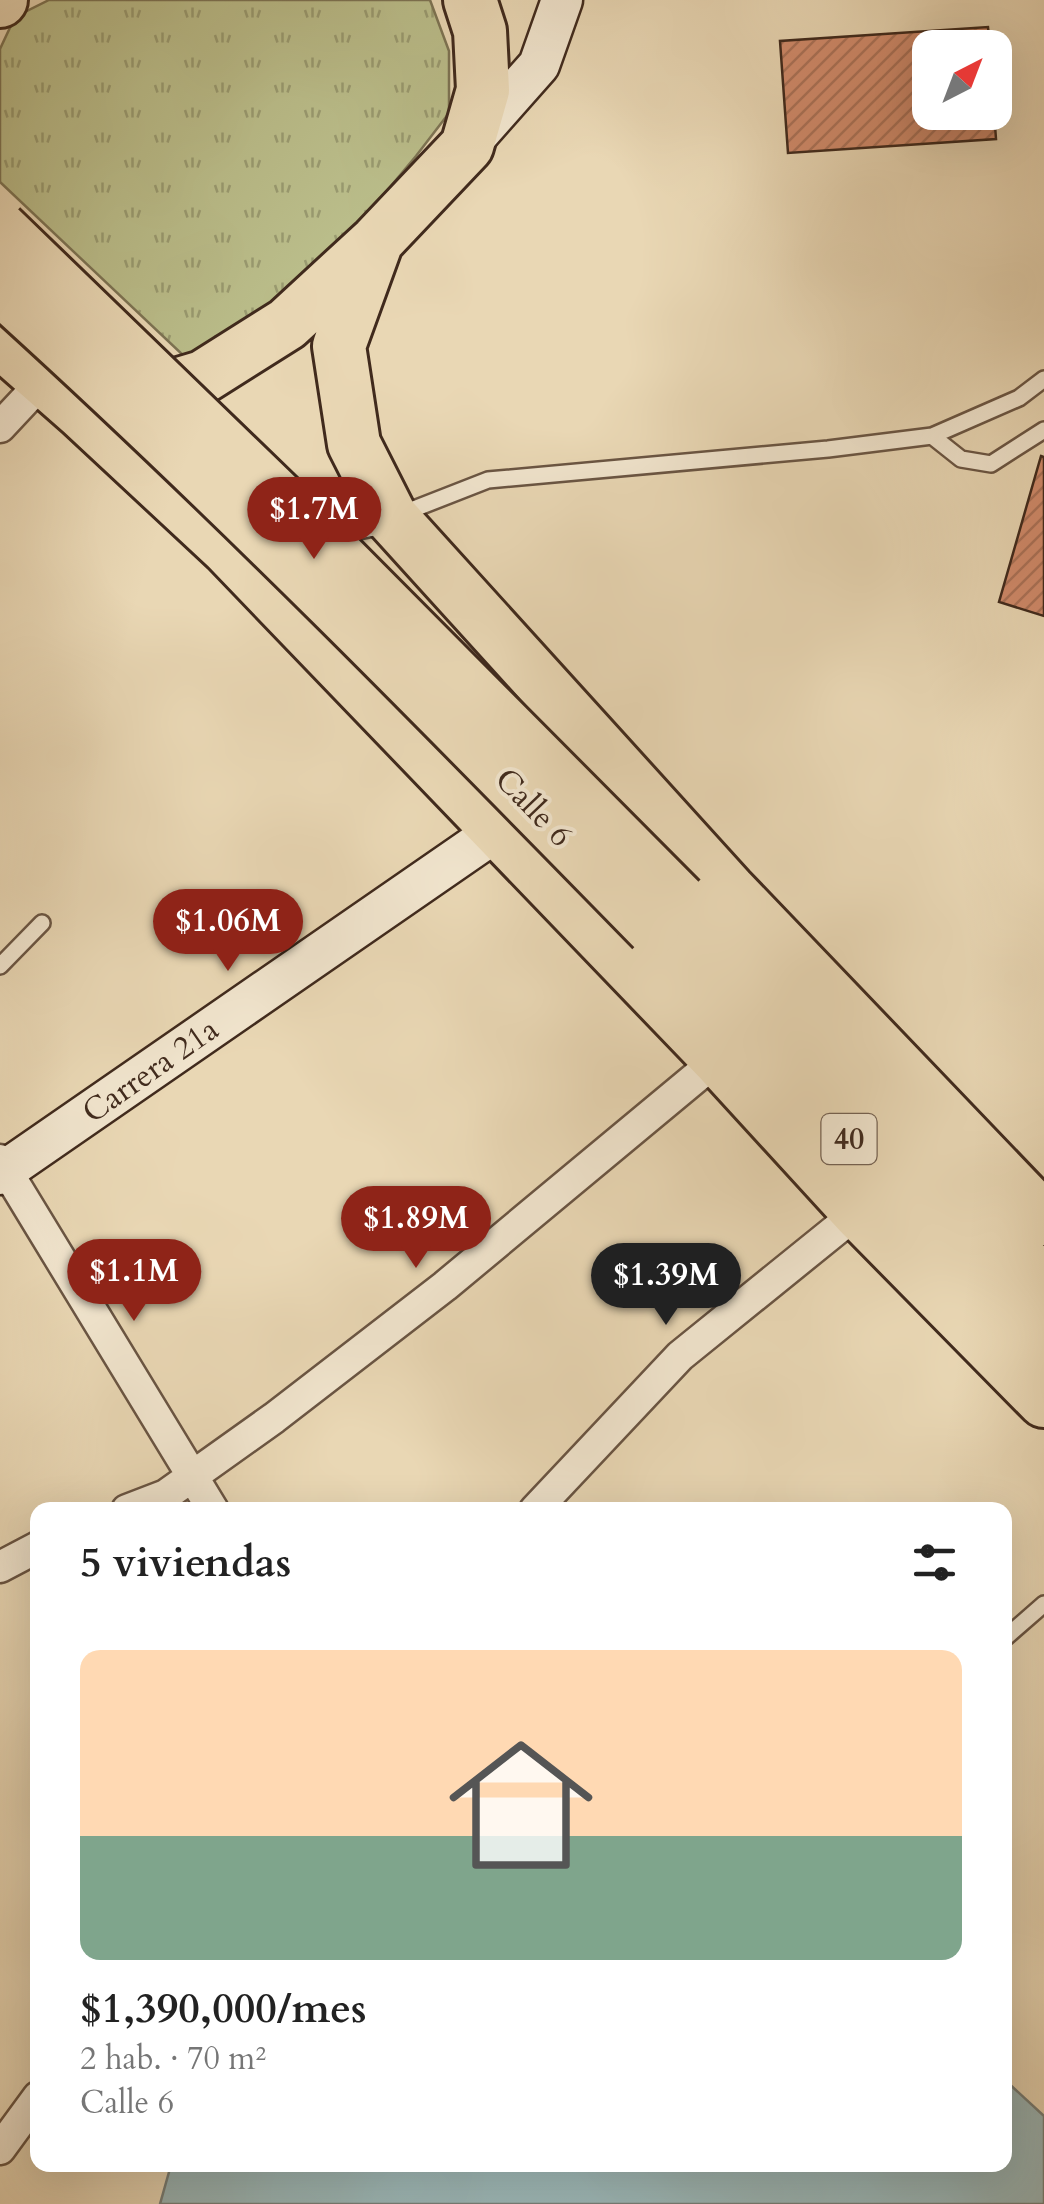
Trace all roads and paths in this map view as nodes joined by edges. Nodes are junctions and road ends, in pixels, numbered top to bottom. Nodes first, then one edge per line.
1 (470, 0) edge
2 (562, 0) edge
3 (468, 146) junction
4 (0, 228) edge
5 (376, 241) junction
6 (0, 288) edge
7 (0, 340) edge
8 (1044, 378) edge
9 (63, 397) junction
10 (0, 427) edge
11 (1044, 430) edge
12 (932, 436) junction
13 (391, 518) junction
14 (227, 548) junction
15 (498, 830) junction
16 (667, 915) junction
17 (42, 924) dead end
18 (0, 966) edge
19 (718, 1060) junction
20 (2, 1168) edge
21 (858, 1212) junction
22 (1044, 1219) edge
23 (1044, 1284) edge
24 (1044, 1348) edge
25 (1044, 1401) edge
26 (191, 1477) junction
27 (148, 1502) edge
28 (208, 1502) edge
29 (543, 1502) edge
30 (30, 1551) edge
31 (0, 1568) edge
32 (1044, 1604) edge
33 (1012, 1632) edge
34 (30, 2108) edge
35 (0, 2149) edge

1 - 3 highway
2 - 3 main road
3 - 5 highway
4 - 16 highway, Calle 6 / 40, bridge
5 - 9 highway
5 - 13 highway
6 - 16 highway, Calle 6 / 40, bridge
7 - 9 highway
8 - 12 lane
9 - 10 street
9 - 14 highway
11 - 12 lane
12 - 13 lane
13 - 14 street
13 - 22 highway
14 - 15 highway
15 - 19 highway
15 - 20 main road, Carrera 21a
16 - 23 highway, Calle 6 / 40
16 - 24 highway, Calle 6 / 40
17 - 18 lane
19 - 21 highway
19 - 26 street
20 - 26 street
21 - 25 highway
21 - 29 street
26 - 27 street
26 - 28 street
30 - 31 street
32 - 33 lane
34 - 35 street

